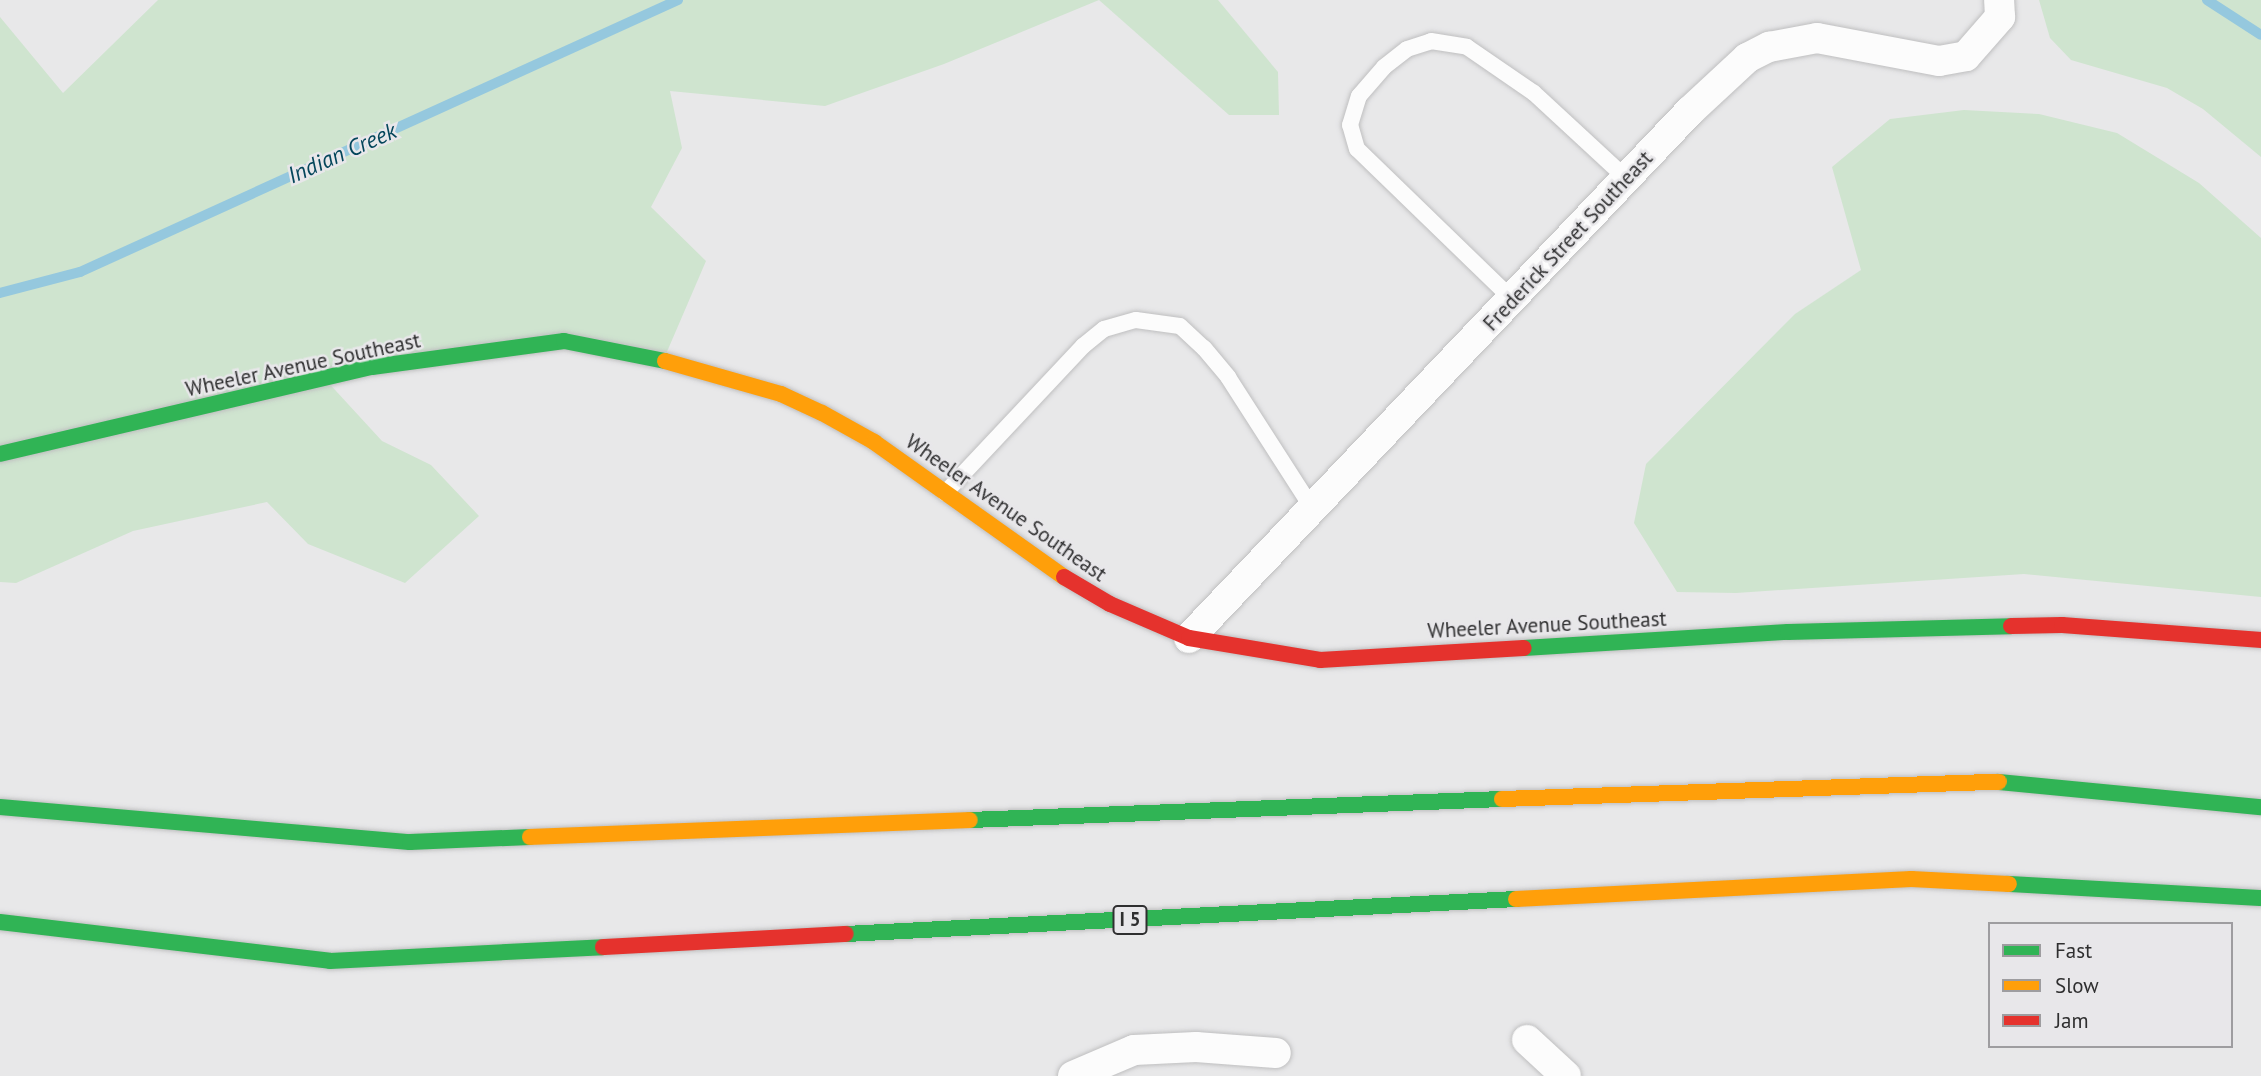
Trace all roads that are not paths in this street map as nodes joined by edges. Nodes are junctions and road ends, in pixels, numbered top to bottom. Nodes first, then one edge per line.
1 (1999, 0) edge
2 (1627, 179) junction
3 (1513, 300) junction
4 (0, 454) edge
5 (945, 493) junction
6 (1312, 508) junction
7 (1189, 638) junction
8 (2261, 640) edge
9 (0, 807) edge
10 (2261, 807) edge
11 (2261, 898) edge
12 (0, 922) edge
13 (1527, 1040) dead end
14 (1276, 1053) dead end
15 (1073, 1076) edge
16 (1566, 1076) edge

1 - 2 street, Frederick Street Southeast
2 - 3 street, Frederick Street Southeast
2 - 3 lane
3 - 6 street, Frederick Street Southeast
4 - 5 main road, Wheeler Avenue Southeast
5 - 6 lane
5 - 7 main road, Wheeler Avenue Southeast
6 - 7 street, Frederick Street Southeast
7 - 8 main road, Wheeler Avenue Southeast
9 - 10 main road
11 - 12 main road, I 5
13 - 16 street
14 - 15 street

